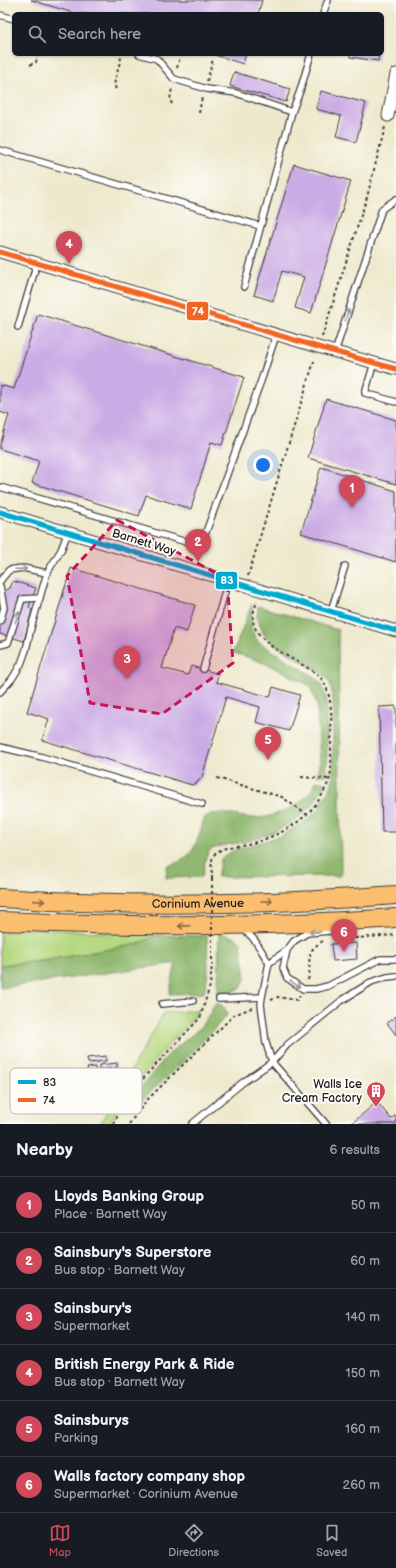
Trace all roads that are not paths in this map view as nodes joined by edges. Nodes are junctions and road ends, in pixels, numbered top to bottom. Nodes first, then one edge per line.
1 (328, 0) edge
2 (324, 12) edge
3 (0, 15) edge
4 (12, 18) edge
5 (146, 56) edge
6 (310, 56) edge
7 (396, 74) edge
8 (394, 99) edge
9 (292, 112) junction
10 (388, 116) road end
11 (0, 150) edge
12 (396, 199) edge
13 (260, 226) junction
14 (0, 252) edge
15 (37, 263) junction
16 (244, 287) dead end
17 (18, 327) dead end
18 (276, 334) junction
19 (335, 352) junction
20 (374, 363) junction
21 (396, 369) edge
22 (396, 402) edge
23 (0, 487) edge
24 (0, 512) edge
25 (68, 532) junction
26 (345, 566) dead end
27 (47, 573) junction
28 (228, 580) junction
29 (0, 581) edge
30 (0, 586) edge
31 (40, 598) junction
32 (330, 611) junction
33 (0, 621) edge
34 (396, 631) edge
35 (0, 645) edge
36 (202, 669) dead end
37 (0, 691) edge
38 (0, 747) edge
39 (202, 804) dead end
40 (396, 895) edge
41 (0, 898) edge
42 (396, 918) edge
43 (0, 921) edge
44 (223, 926) junction
45 (351, 929) dead end
46 (287, 950) junction
47 (396, 959) edge
48 (269, 963) junction
49 (396, 976) edge
50 (262, 997) junction
51 (219, 999) dead end
52 (193, 1001) dead end
53 (162, 1004) dead end
54 (272, 1062) junction
55 (192, 1124) edge
56 (326, 1124) edge

1 - 2 lane
3 - 4 lane
5 - 9 lane
6 - 9 lane
7 - 8 street
8 - 10 street
9 - 13 lane
11 - 13 lane
19 -> 12 lane
13 - 16 lane
14 - 15 street
15 - 17 lane
15 - 18 street
18 - 19 street
18 - 23 lane
19 - 20 street
20 - 21 street
20 - 22 lane
24 - 25 street, Barnett Way
25 - 27 lane
25 - 28 street, Barnett Way
26 - 32 lane
29 -> 27 lane
27 - 31 lane
28 - 32 street, Barnett Way
28 - 36 lane
30 - 33 lane
35 -> 31 lane
31 - 37 lane
32 - 34 street, Barnett Way
38 - 39 lane
41 -> 40 highway, Corinium Avenue
42 - 44 highway, Corinium Avenue
44 -> 43 highway, Corinium Avenue
44 - 48 lane
45 -> 46 lane
46 -> 47 lane
46 - 48 lane
48 - 50 lane
49 - 54 lane
50 - 51 lane
50 - 54 lane
52 - 53 lane
54 - 55 lane
54 - 56 lane

